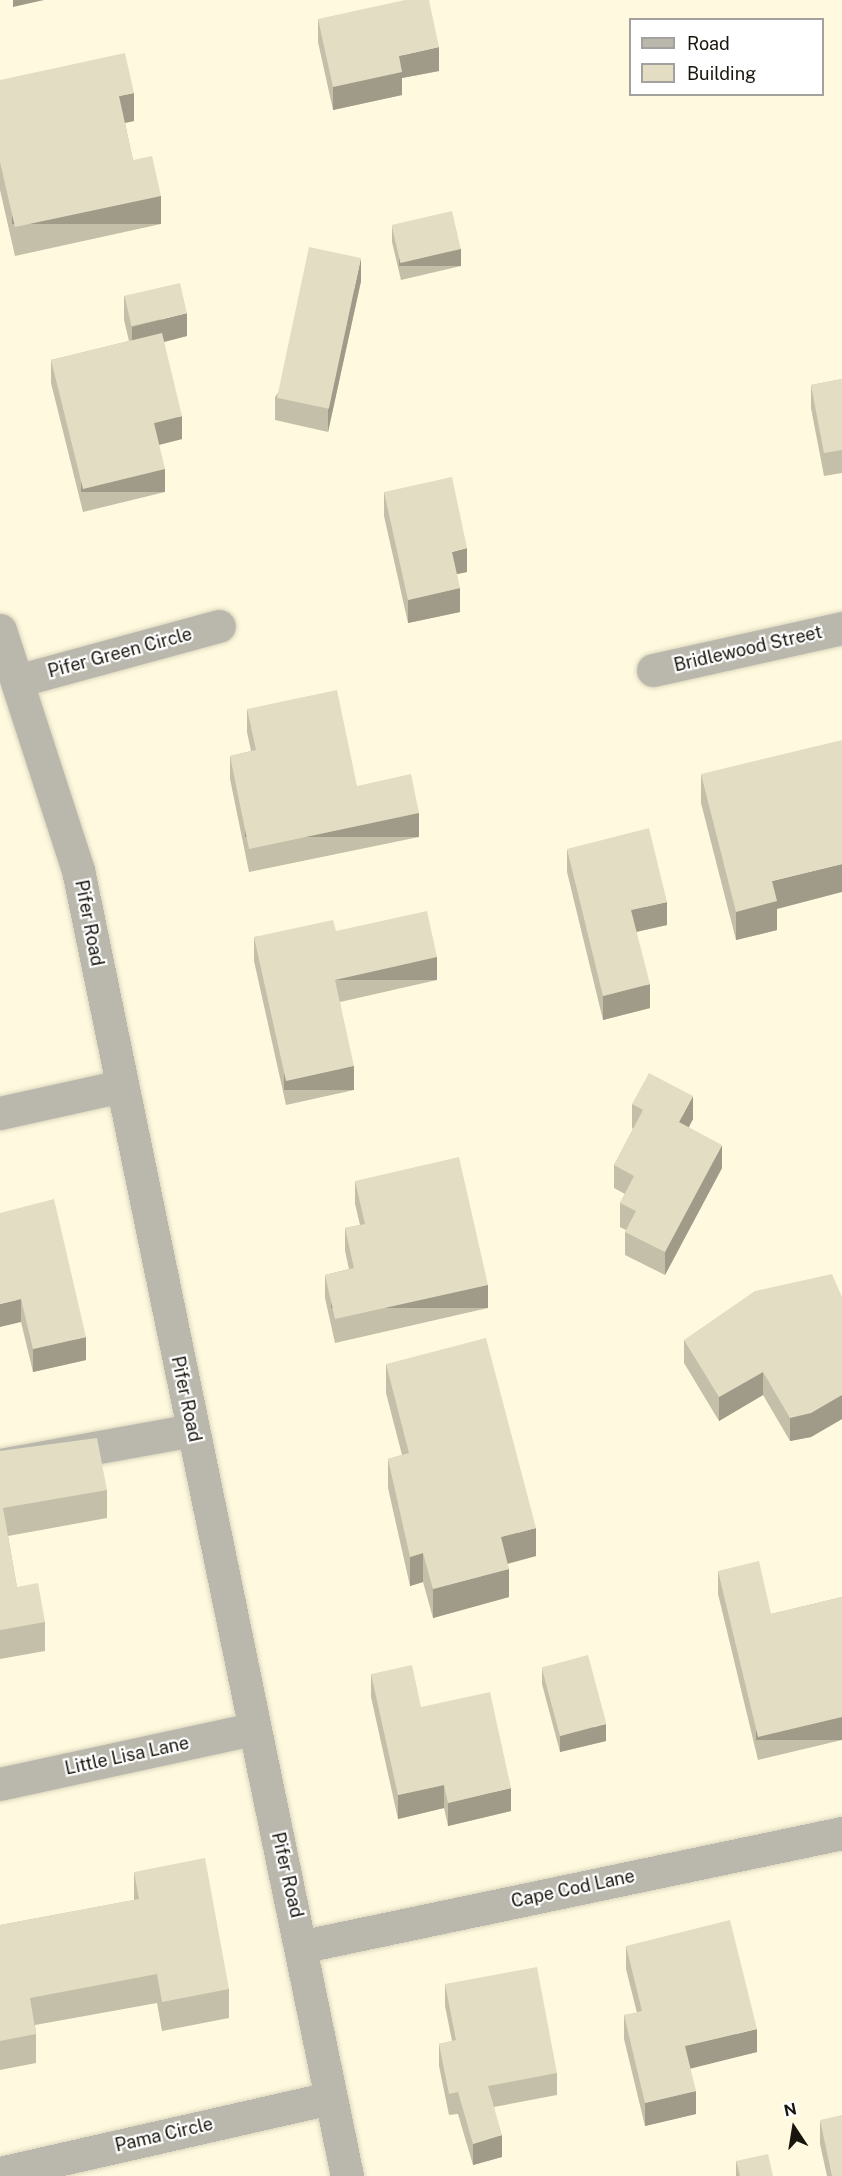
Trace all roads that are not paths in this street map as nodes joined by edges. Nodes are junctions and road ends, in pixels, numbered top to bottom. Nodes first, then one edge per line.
1 (219, 626) dead end
2 (842, 627) edge
3 (0, 630) edge
4 (653, 670) dead end
5 (20, 681) junction
6 (123, 1086) junction
7 (0, 1113) edge
8 (192, 1430) junction
9 (0, 1465) edge
10 (253, 1729) junction
11 (0, 1784) edge
12 (842, 1833) edge
13 (304, 1946) junction
14 (328, 2098) junction
15 (0, 2173) edge
16 (347, 2176) edge

1 - 5 street, Pifer Green Circle
2 - 4 street, Bridlewood Street
3 - 5 street, Pifer Road
5 - 6 street, Pifer Road
6 - 7 street
6 - 8 street, Pifer Road
8 - 9 street
8 - 10 street, Pifer Road
10 - 11 street, Little Lisa Lane
10 - 13 street, Pifer Road
12 - 13 street, Cape Cod Lane
13 - 14 street, Pifer Road
14 - 15 street, Pama Circle
14 - 16 street, Pifer Road

